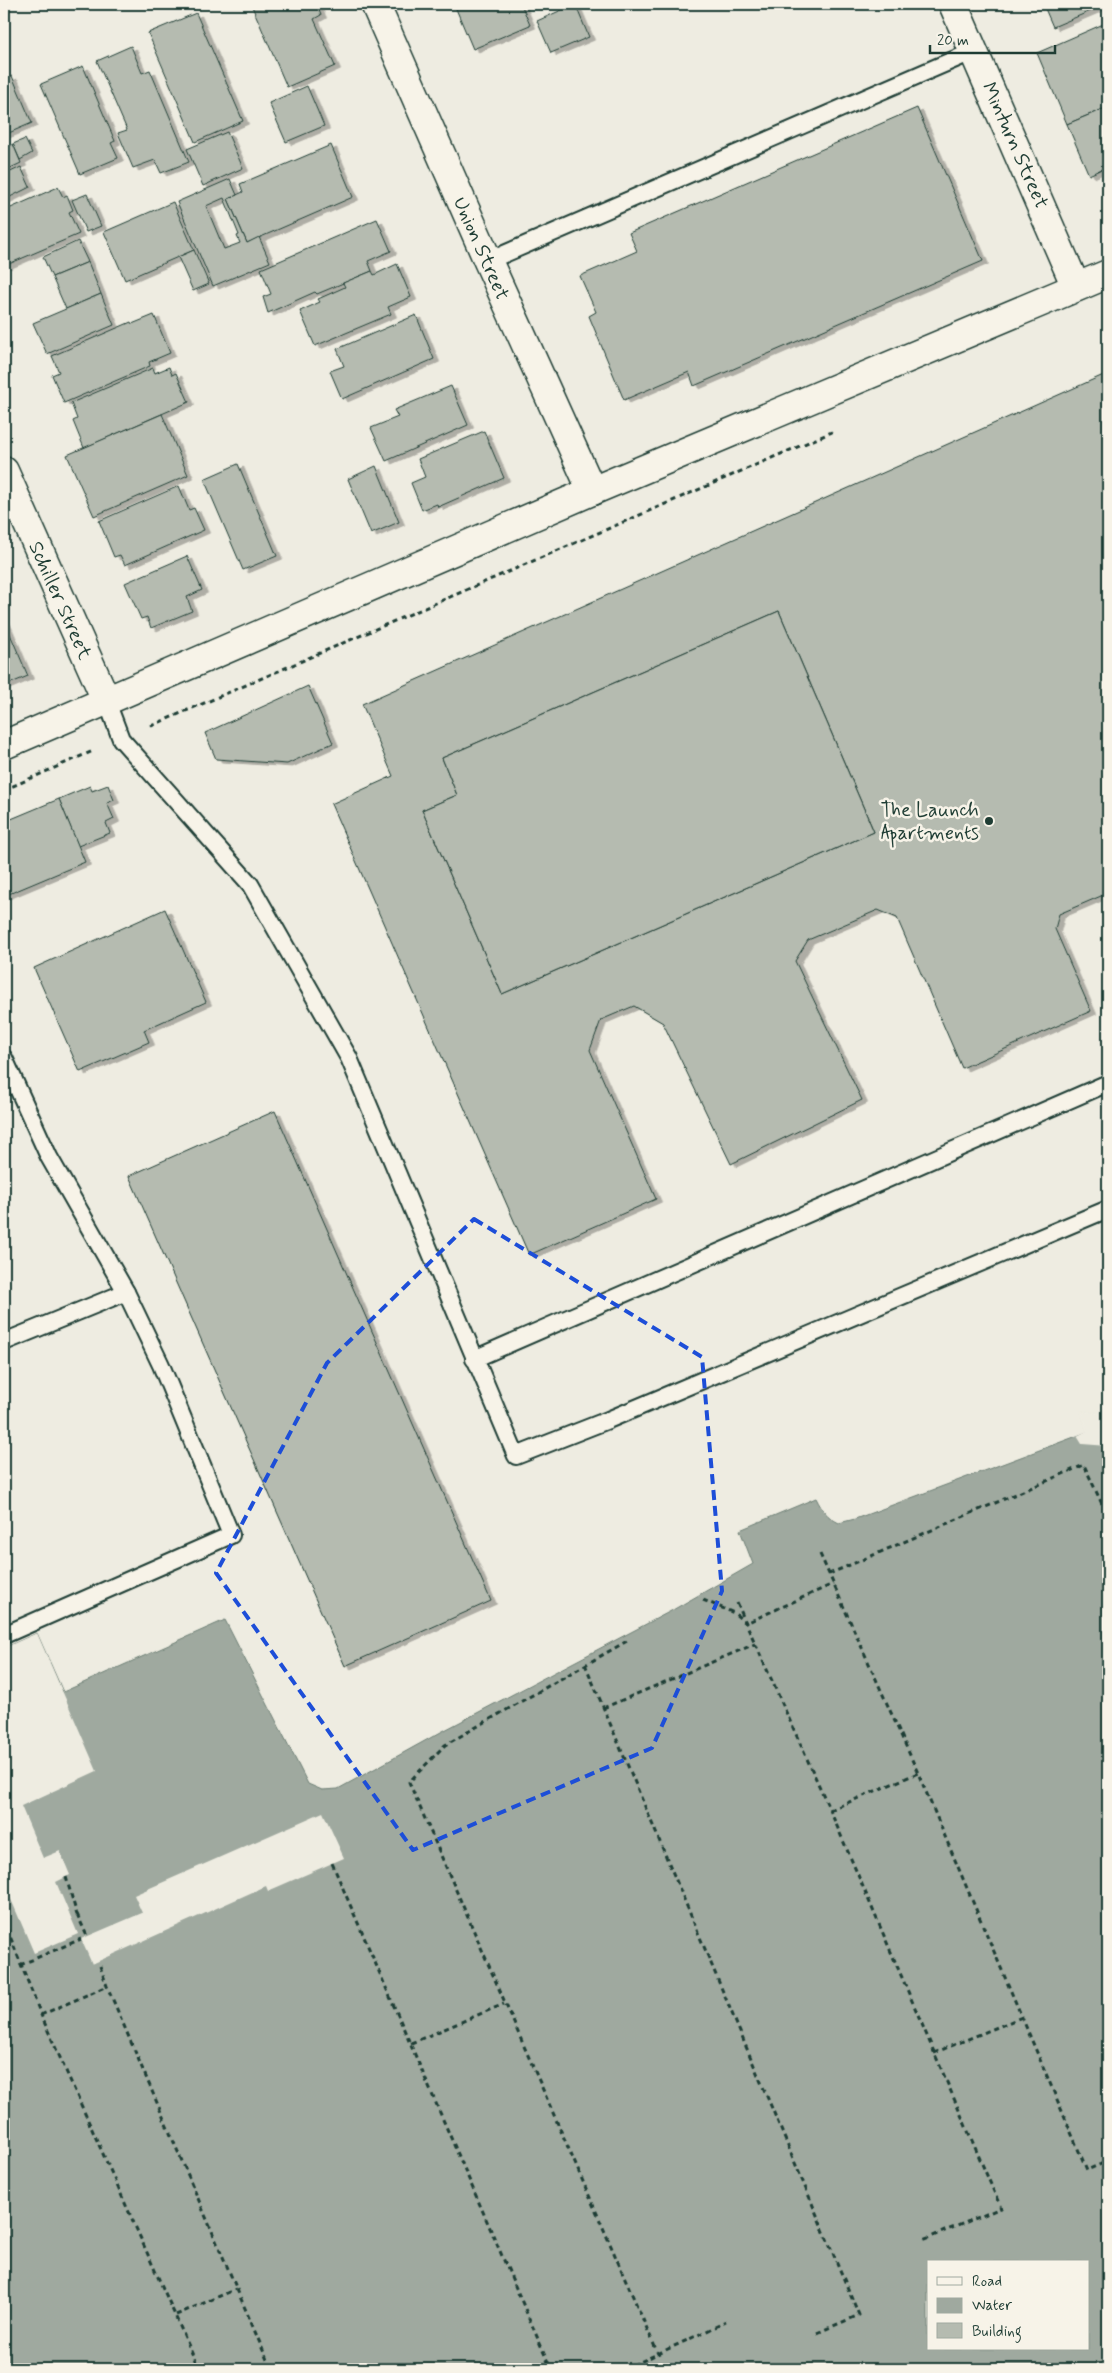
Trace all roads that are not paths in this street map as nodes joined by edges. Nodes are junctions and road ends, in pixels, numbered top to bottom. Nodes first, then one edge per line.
1 (376, 4) edge
2 (953, 4) edge
3 (974, 52) junction
4 (488, 261) junction
5 (1108, 274) edge
6 (1076, 287) junction
7 (4, 470) edge
8 (592, 491) junction
9 (107, 702) junction
10 (4, 745) edge
11 (4, 1058) edge
12 (1108, 1083) edge
13 (1108, 1209) edge
14 (126, 1292) junction
15 (4, 1342) edge
16 (474, 1359) junction
17 (4, 1635) edge

1 - 4 street, Union Street
2 - 3 street, Minturn Street
3 - 4 lane
3 - 6 street, Minturn Street
4 - 8 street, Union Street
5 - 6 street
6 - 8 street
7 - 9 street, Schiller Street
8 - 9 street
9 - 10 street
9 - 16 lane
11 - 14 lane
12 - 16 lane
13 - 16 lane
14 - 15 lane
14 - 17 lane

